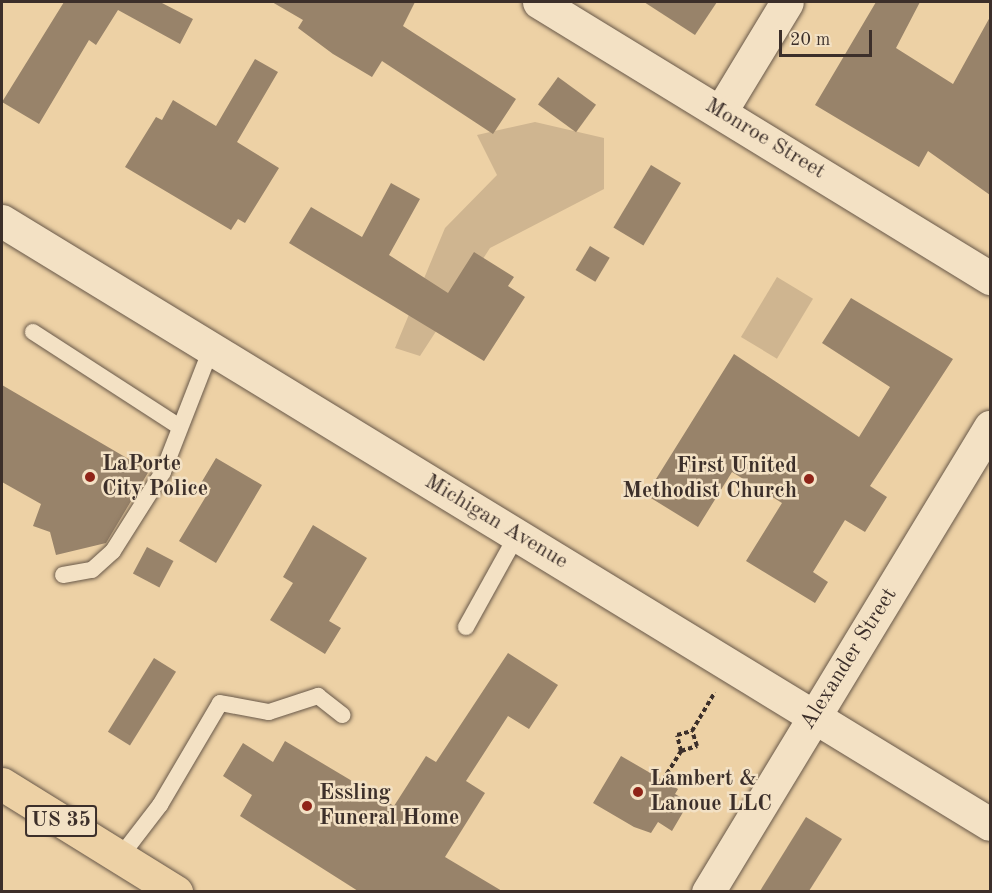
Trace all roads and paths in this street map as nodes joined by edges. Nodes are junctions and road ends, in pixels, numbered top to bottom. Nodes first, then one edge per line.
1 (539, 2) edge
2 (787, 2) edge
3 (721, 111) junction
4 (2, 221) edge
5 (990, 278) edge
6 (33, 332) dead end
7 (211, 349) junction
8 (177, 425) junction
9 (990, 427) edge
10 (517, 535) junction
11 (63, 575) dead end
12 (466, 627) dead end
13 (731, 666) junction
14 (342, 715) dead end
15 (814, 715) junction
16 (692, 731) junction
17 (681, 751) junction
18 (663, 780) dead end
19 (2, 784) edge
20 (990, 824) edge
21 (120, 857) junction
22 (176, 891) edge
23 (708, 891) edge

1 - 3 street, Monroe Street
2 - 3 street
3 - 5 street, Monroe Street
4 - 7 street, Michigan Avenue
6 - 8 lane
7 - 8 lane
7 - 10 street, Michigan Avenue
8 - 11 lane
9 - 15 street, Alexander Street
10 - 12 lane
10 - 13 street, Michigan Avenue
13 - 15 street, Michigan Avenue
13 - 16 path
14 - 21 lane
15 - 20 street, Michigan Avenue
15 - 23 street, Alexander Street
16 - 17 path
16 - 17 path
17 - 18 path
19 - 21 main road, US 35
21 - 22 main road, US 35

